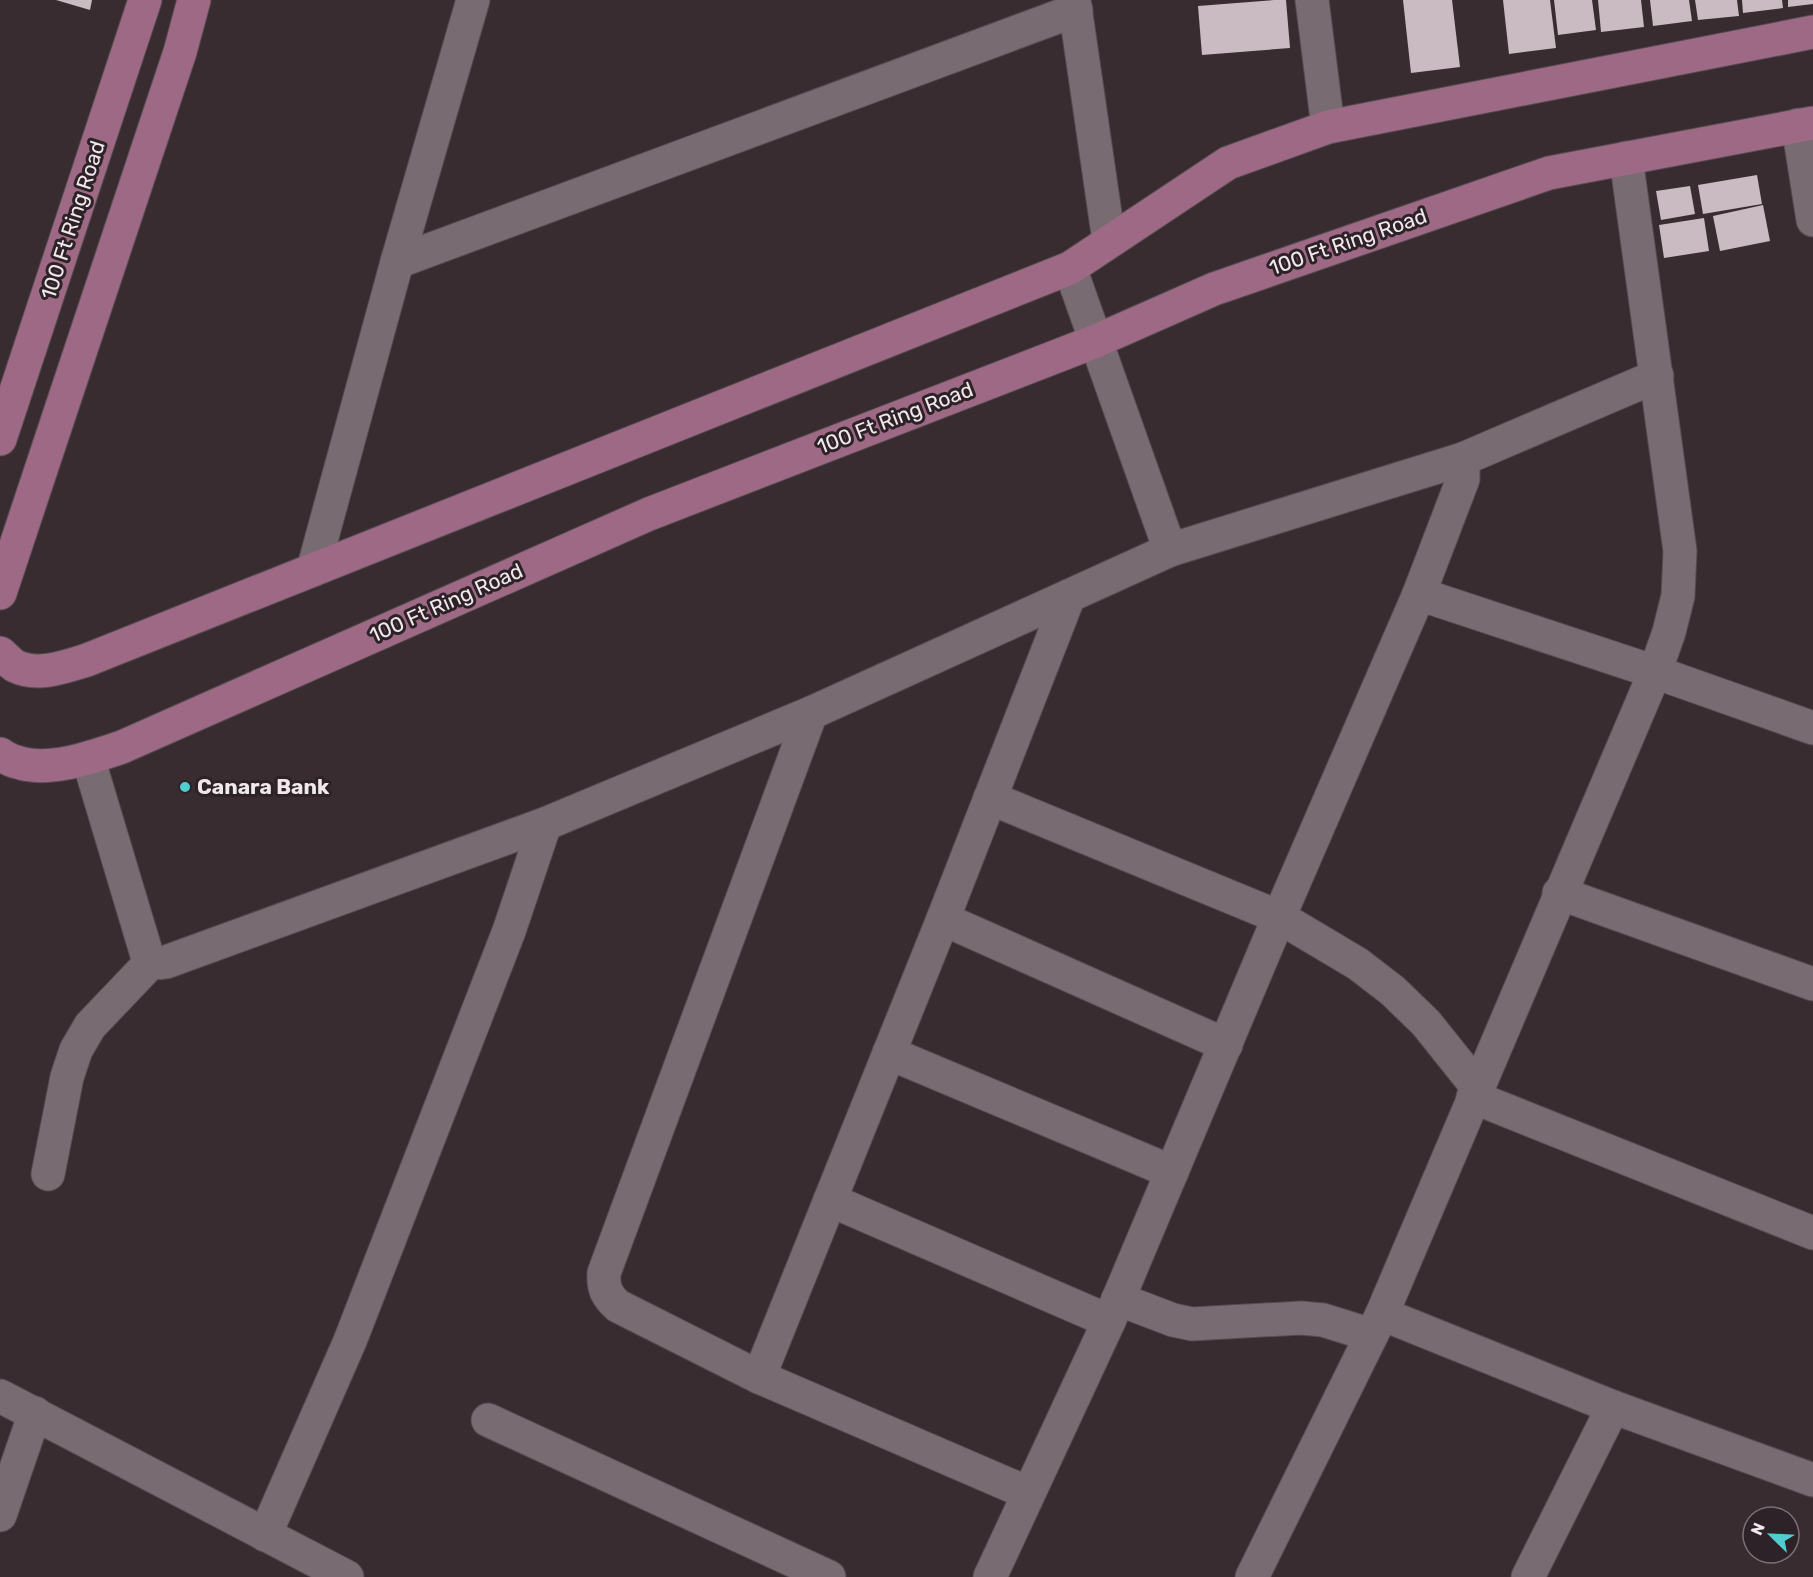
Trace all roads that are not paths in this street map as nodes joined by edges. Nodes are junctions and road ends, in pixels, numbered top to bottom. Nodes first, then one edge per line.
1 (145, 0) edge
2 (194, 0) edge
3 (473, 0) edge
4 (1312, 0) edge
5 (1075, 5) edge
6 (1813, 32) edge
7 (1806, 124) edge
8 (1328, 127) junction
9 (1626, 158) junction
10 (1813, 220) edge
11 (1109, 241) junction
12 (397, 262) junction
13 (1071, 268) junction
14 (1096, 341) junction
15 (1657, 376) junction
16 (0, 439) edge
17 (1463, 459) junction
18 (1170, 550) junction
19 (313, 570) junction
20 (0, 592) edge
21 (1419, 594) junction
22 (1069, 596) junction
23 (5, 667) edge
24 (1654, 672) junction
25 (811, 713) junction
26 (1813, 728) edge
27 (0, 754) edge
28 (87, 758) junction
29 (990, 798) junction
30 (545, 824) junction
31 (1559, 893) junction
32 (1279, 917) junction
33 (943, 919) junction
34 (152, 961) junction
35 (1813, 984) edge
36 (1226, 1045) junction
37 (889, 1053) junction
38 (1476, 1093) junction
39 (1172, 1172) junction
40 (48, 1174) dead end
41 (830, 1200) junction
42 (1813, 1233) edge
43 (1113, 1310) junction
44 (1376, 1324) junction
45 (759, 1377) junction
46 (0, 1396) edge
47 (1613, 1407) junction
48 (35, 1413) junction
49 (488, 1420) dead end
50 (1813, 1480) edge
51 (1028, 1493) junction
52 (0, 1515) edge
53 (265, 1536) junction
54 (347, 1577) edge
55 (829, 1577) edge
56 (990, 1577) edge
57 (1252, 1577) edge
58 (1528, 1577) edge

1 - 16 main road, 100 Ft Ring Road
2 - 20 main road
3 - 12 street
4 - 8 street
5 - 11 street
5 - 12 street
6 - 8 main road
7 - 9 main road, 100 Ft Ring Road
7 - 10 street
8 - 11 main road
9 - 14 main road, 100 Ft Ring Road
9 - 15 street
11 - 13 main road
12 - 19 street
13 - 14 street
13 - 19 main road
14 - 18 street
14 - 28 main road, 100 Ft Ring Road
15 - 17 street
15 - 24 street
17 - 18 street
17 - 21 street
18 - 22 street
19 - 23 main road
21 - 24 street
21 - 32 street
22 - 25 street
22 - 29 street
24 - 26 street
24 - 31 street
25 - 30 street
25 - 45 street
27 - 28 main road, 100 Ft Ring Road
28 - 34 street
29 - 32 street
29 - 33 street
30 - 34 street
30 - 53 street
31 - 35 street
31 - 38 street
32 - 36 street
32 - 38 street
33 - 36 street
33 - 37 street
34 - 40 street
36 - 39 street
37 - 39 street
37 - 41 street
38 - 42 street
38 - 44 street
39 - 43 street
41 - 43 street
41 - 45 street
43 - 44 street
43 - 51 street
44 - 47 street
44 - 57 street
45 - 51 street
46 - 48 street
47 - 50 street
47 - 58 street
48 - 52 street
48 - 53 street
49 - 55 street
51 - 56 street
53 - 54 street

